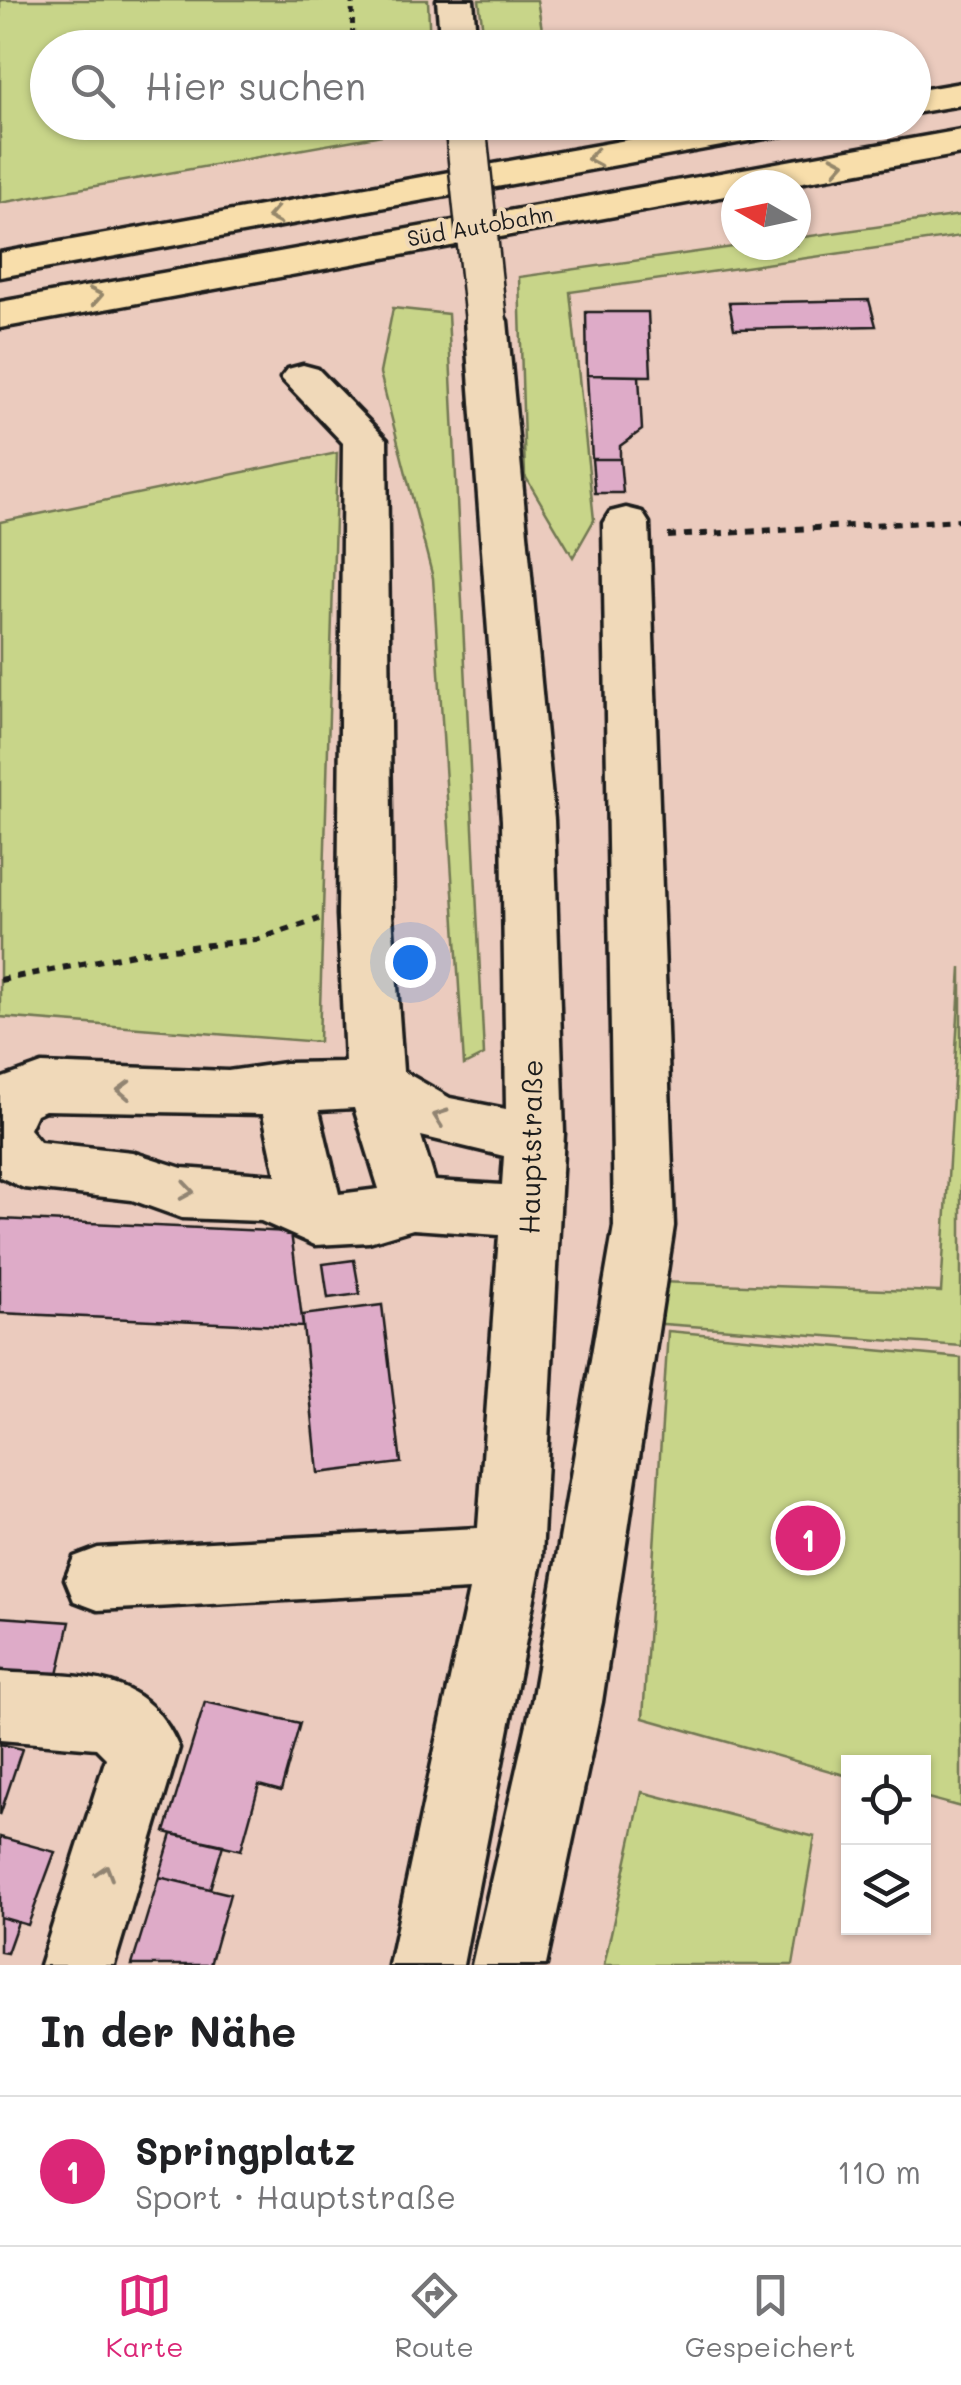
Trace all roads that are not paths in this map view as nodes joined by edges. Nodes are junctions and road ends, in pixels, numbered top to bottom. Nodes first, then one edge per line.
1 (455, 0) edge
2 (457, 30) edge
3 (961, 94) edge
4 (931, 99) edge
5 (467, 140) edge
6 (694, 140) edge
7 (961, 142) edge
8 (0, 265) edge
9 (0, 314) edge
10 (303, 378) dead end
11 (627, 530) road end
12 (376, 1083) junction
13 (285, 1086) junction
14 (0, 1132) edge
15 (535, 1134) junction
16 (412, 1204) junction
17 (530, 1212) junction
18 (315, 1220) junction
19 (509, 1558) junction
20 (98, 1579) dead end
21 (0, 1706) edge
22 (77, 1965) edge
23 (426, 1965) edge
24 (509, 1965) edge

1 - 2 street
3 - 4 highway
5 - 15 street, Hauptstraße, bridge
6 -> 8 highway, Süd Autobahn
9 -> 7 highway, Süd Autobahn
10 - 12 street
11 - 24 street
12 - 13 street
15 -> 12 street
12 - 16 street
13 -> 14 street
13 - 18 street
14 -> 18 street
15 - 17 street, Hauptstraße
16 - 17 street
16 - 18 street
17 - 19 street, Hauptstraße
19 - 20 street
19 - 23 street, Hauptstraße
22 -> 21 street

